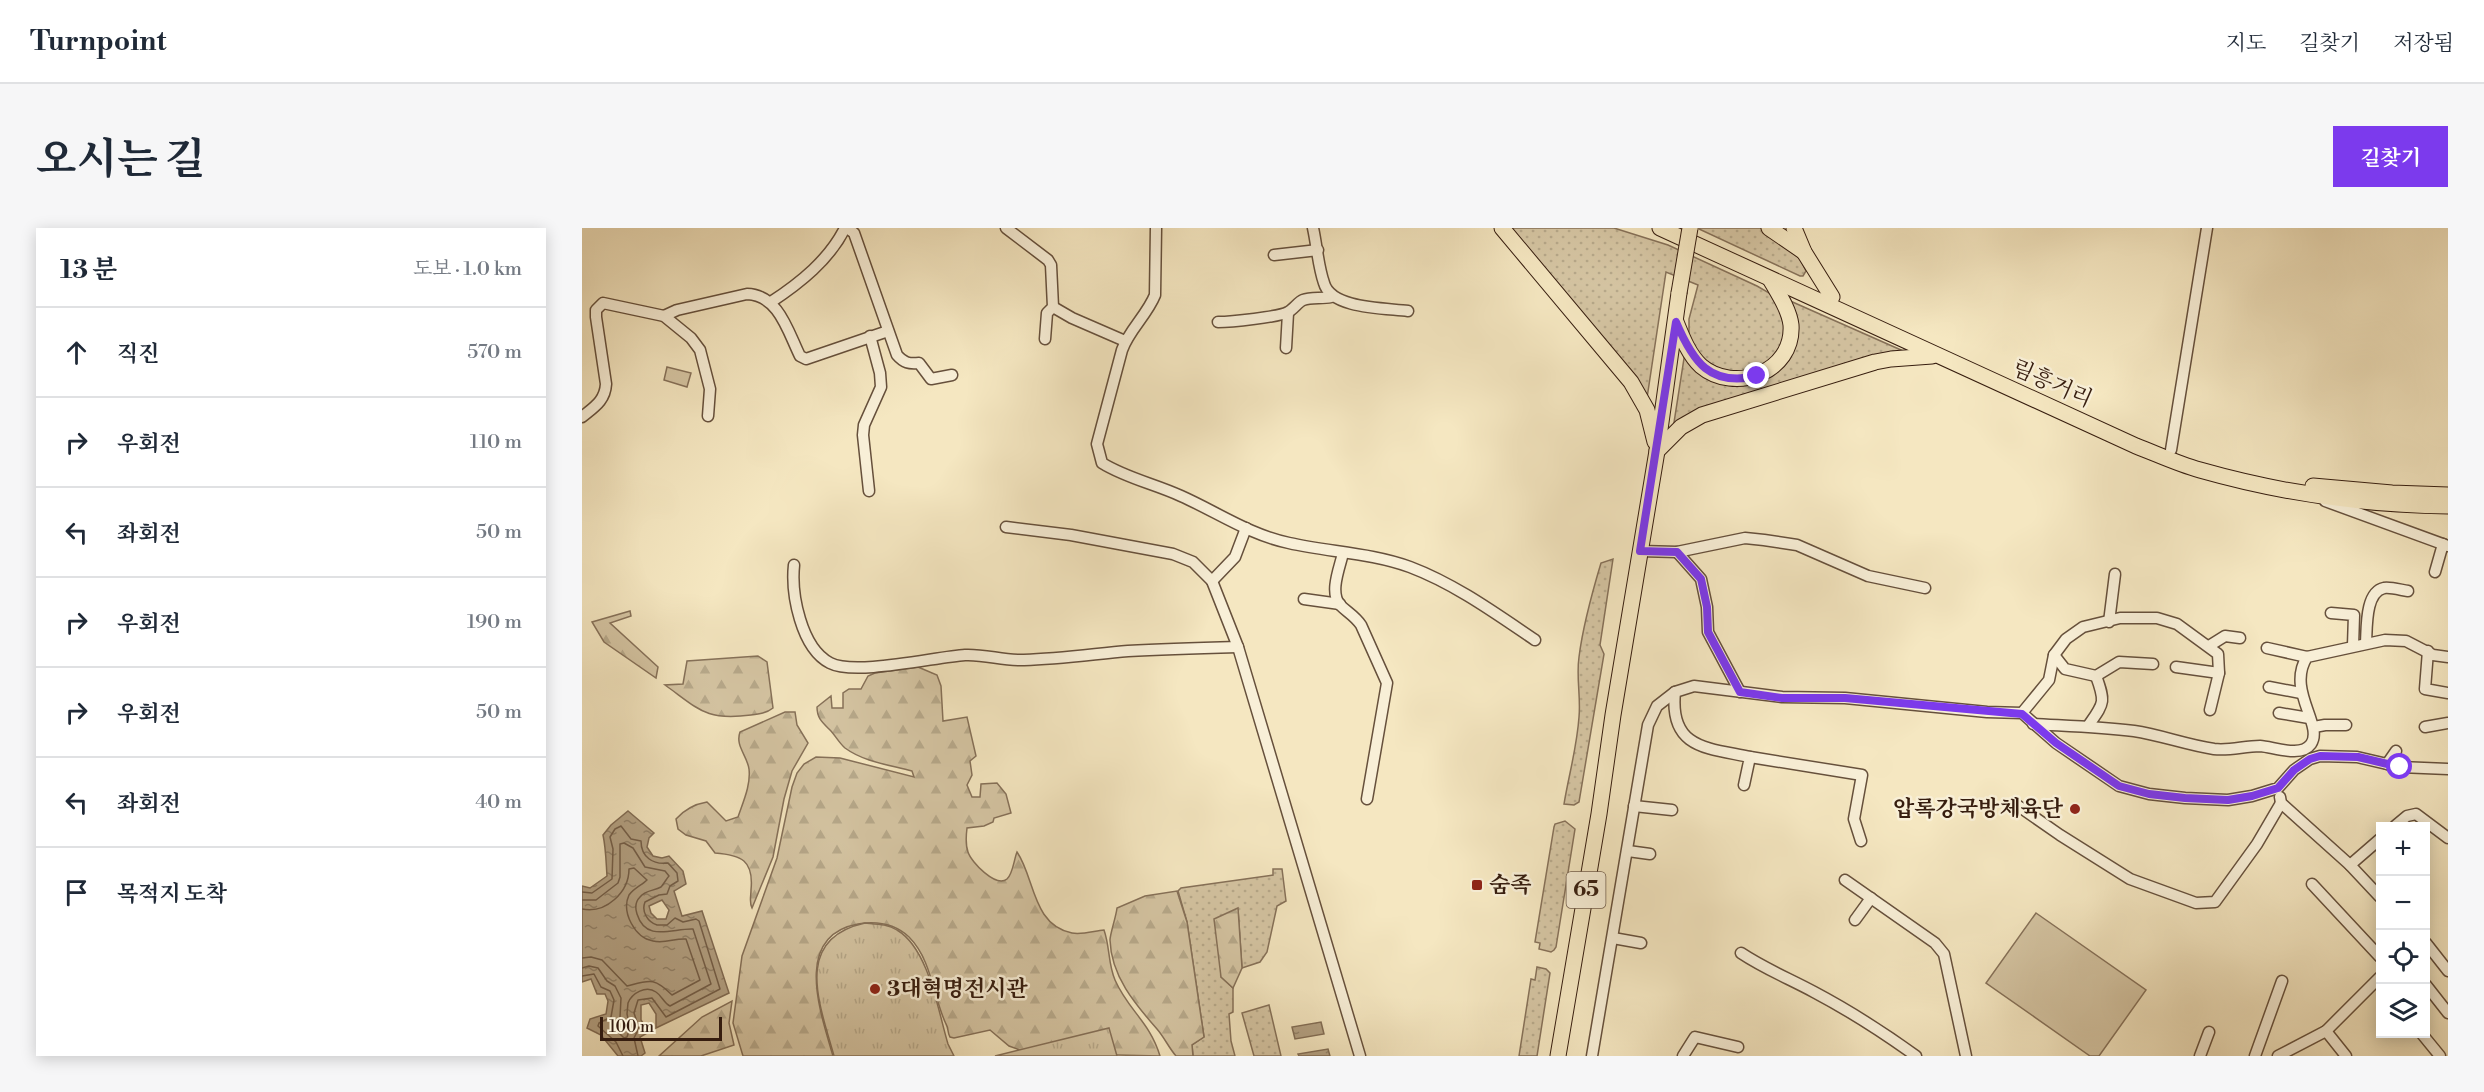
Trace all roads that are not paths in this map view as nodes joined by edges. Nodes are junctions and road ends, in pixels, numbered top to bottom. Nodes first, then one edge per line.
1 (846, 228) edge
2 (1006, 228) edge
3 (1156, 228) edge
4 (1313, 228) edge
5 (1502, 228) edge
6 (1681, 228) edge
7 (1689, 228) edge
8 (1769, 228) edge
9 (1794, 228) edge
10 (2207, 228) edge
11 (1658, 229) edge
12 (1318, 250) junction
13 (1804, 252) junction
14 (1274, 255) dead end
15 (1770, 279) junction
16 (1331, 297) junction
17 (1832, 297) junction
18 (771, 302) junction
19 (1053, 307) junction
20 (1408, 311) dead end
21 (1288, 312) junction
22 (664, 316) junction
23 (1218, 322) dead end
24 (1676, 322) junction
25 (888, 331) junction
26 (870, 336) junction
27 (1045, 339) dead end
28 (1125, 340) junction
29 (1286, 348) dead end
30 (1935, 356) junction
31 (952, 375) dead end
32 (708, 416) dead end
33 (582, 417) edge
34 (2171, 450) junction
35 (1657, 451) junction
36 (869, 491) dead end
37 (2311, 495) junction
38 (2448, 495) edge
39 (2448, 506) edge
40 (1006, 527) dead end
41 (1246, 528) junction
42 (2446, 545) edge
43 (1640, 551) junction
44 (1677, 552) junction
45 (1343, 553) junction
46 (794, 565) dead end
47 (2435, 572) dead end
48 (2115, 574) dead end
49 (1212, 581) junction
50 (1924, 588) dead end
51 (2408, 591) dead end
52 (1304, 599) dead end
53 (1340, 604) junction
54 (2331, 613) dead end
55 (2109, 622) junction
56 (2240, 638) dead end
57 (1535, 640) dead end
58 (2366, 643) junction
59 (2209, 646) junction
60 (2354, 646) junction
61 (1238, 647) junction
62 (2267, 648) dead end
63 (2427, 651) junction
64 (2054, 655) junction
65 (2307, 657) junction
66 (2448, 657) edge
67 (2153, 664) dead end
68 (2176, 667) dead end
69 (2219, 673) junction
70 (2096, 676) junction
71 (2268, 687) dead end
72 (1675, 692) junction
73 (1740, 692) junction
74 (2301, 693) junction
75 (2448, 693) edge
76 (2210, 710) dead end
77 (2279, 713) dead end
78 (2022, 714) junction
79 (2312, 723) junction
80 (2448, 723) edge
81 (2033, 724) junction
82 (2088, 726) junction
83 (2346, 726) dead end
84 (2425, 727) dead end
85 (2396, 751) dead end
86 (1750, 757) junction
87 (2387, 764) junction
88 (2448, 769) edge
89 (1744, 785) dead end
90 (2278, 788) junction
91 (1367, 799) dead end
92 (2014, 803) dead end
93 (2282, 803) junction
94 (1634, 806) junction
95 (1672, 810) dead end
96 (2400, 822) edge
97 (2427, 822) edge
98 (2430, 824) edge
99 (2448, 838) edge
100 (1861, 841) dead end
101 (2376, 842) edge
102 (1628, 851) junction
103 (1650, 854) dead end
104 (2350, 865) junction
105 (1845, 880) dead end
106 (2312, 884) dead end
107 (2376, 893) edge
108 (1871, 898) junction
109 (1856, 920) dead end
110 (1613, 938) junction
111 (1641, 943) dead end
112 (2430, 948) edge
113 (1741, 953) dead end
114 (2376, 953) edge
115 (2448, 971) edge
116 (2282, 981) dead end
117 (2376, 983) edge
118 (2430, 990) edge
119 (2448, 1014) edge
120 (2326, 1031) junction
121 (2209, 1032) dead end
122 (2425, 1038) edge
123 (1738, 1047) dead end
124 (1360, 1056) edge
125 (1558, 1056) edge
126 (1592, 1056) edge
127 (1683, 1056) edge
128 (1917, 1056) edge
129 (1966, 1056) edge
130 (2200, 1056) edge
131 (2255, 1056) edge
132 (2278, 1056) edge
133 (2346, 1056) edge
134 (2440, 1056) edge

1 - 18 street
1 - 25 street
2 - 19 street
3 - 28 street
4 - 12 street
5 - 35 main road
6 - 17 main road, 림흥거리
7 - 24 main road, 65, bridge
8 - 13 main road
9 - 13 main road
10 - 34 street
11 - 15 main road, 림흥거리
12 - 14 street
12 - 16 street
13 - 17 main road
15 - 24 main road
15 - 30 main road, 림흥거리
16 - 20 street
16 - 21 street
17 - 34 main road, 림흥거리
18 - 22 street
18 - 26 street
19 - 27 street
19 - 28 street
21 - 23 street
21 - 29 street
22 - 32 street
22 - 33 street
24 - 35 main road, 65
25 - 26 street
25 - 31 street
26 - 36 street
28 - 41 street
30 - 35 main road
30 - 37 main road, 림흥거리
34 - 38 main road, 림흥거리
35 - 43 main road, 65
37 - 39 main road, 림흥거리
37 - 42 street
40 - 49 street
41 - 45 street
41 - 49 street
42 - 47 street
43 - 44 street
43 - 125 main road, 65
44 - 50 street
44 - 73 street
45 - 53 street
45 - 57 street
46 - 61 street
48 - 55 street
49 - 61 street
51 - 58 street
52 - 53 street
53 - 91 street
54 - 60 street
55 - 59 street
55 - 64 street
56 - 59 street
58 - 60 street
58 - 63 street
59 - 69 street
60 - 65 street
61 - 124 street
62 - 65 street
63 - 66 street
63 - 75 street
64 - 70 street
64 - 78 street
65 - 74 street
67 - 70 street
68 - 69 street
69 - 76 street
70 - 82 street
71 - 74 street
72 - 73 street
72 - 86 street
72 - 94 street
73 - 78 street
74 - 79 street
77 - 79 street
78 - 81 street
79 - 82 street
79 - 83 street
80 - 84 street
81 - 82 street
81 - 90 street
85 - 87 street
86 - 89 street
86 - 100 street
87 - 88 street
87 - 90 street
90 - 93 street
92 - 93 street
93 - 104 street
94 - 95 street
94 - 102 street
96 - 97 street
98 - 99 street
101 - 104 street
102 - 103 street
102 - 110 street
104 - 107 street
105 - 108 street
106 - 114 street
108 - 109 street
108 - 129 street
110 - 111 street
110 - 126 street
112 - 115 street
113 - 128 street
116 - 131 street
117 - 120 street
118 - 119 street
120 - 132 street
120 - 133 street
121 - 130 street
122 - 134 street
123 - 127 street

